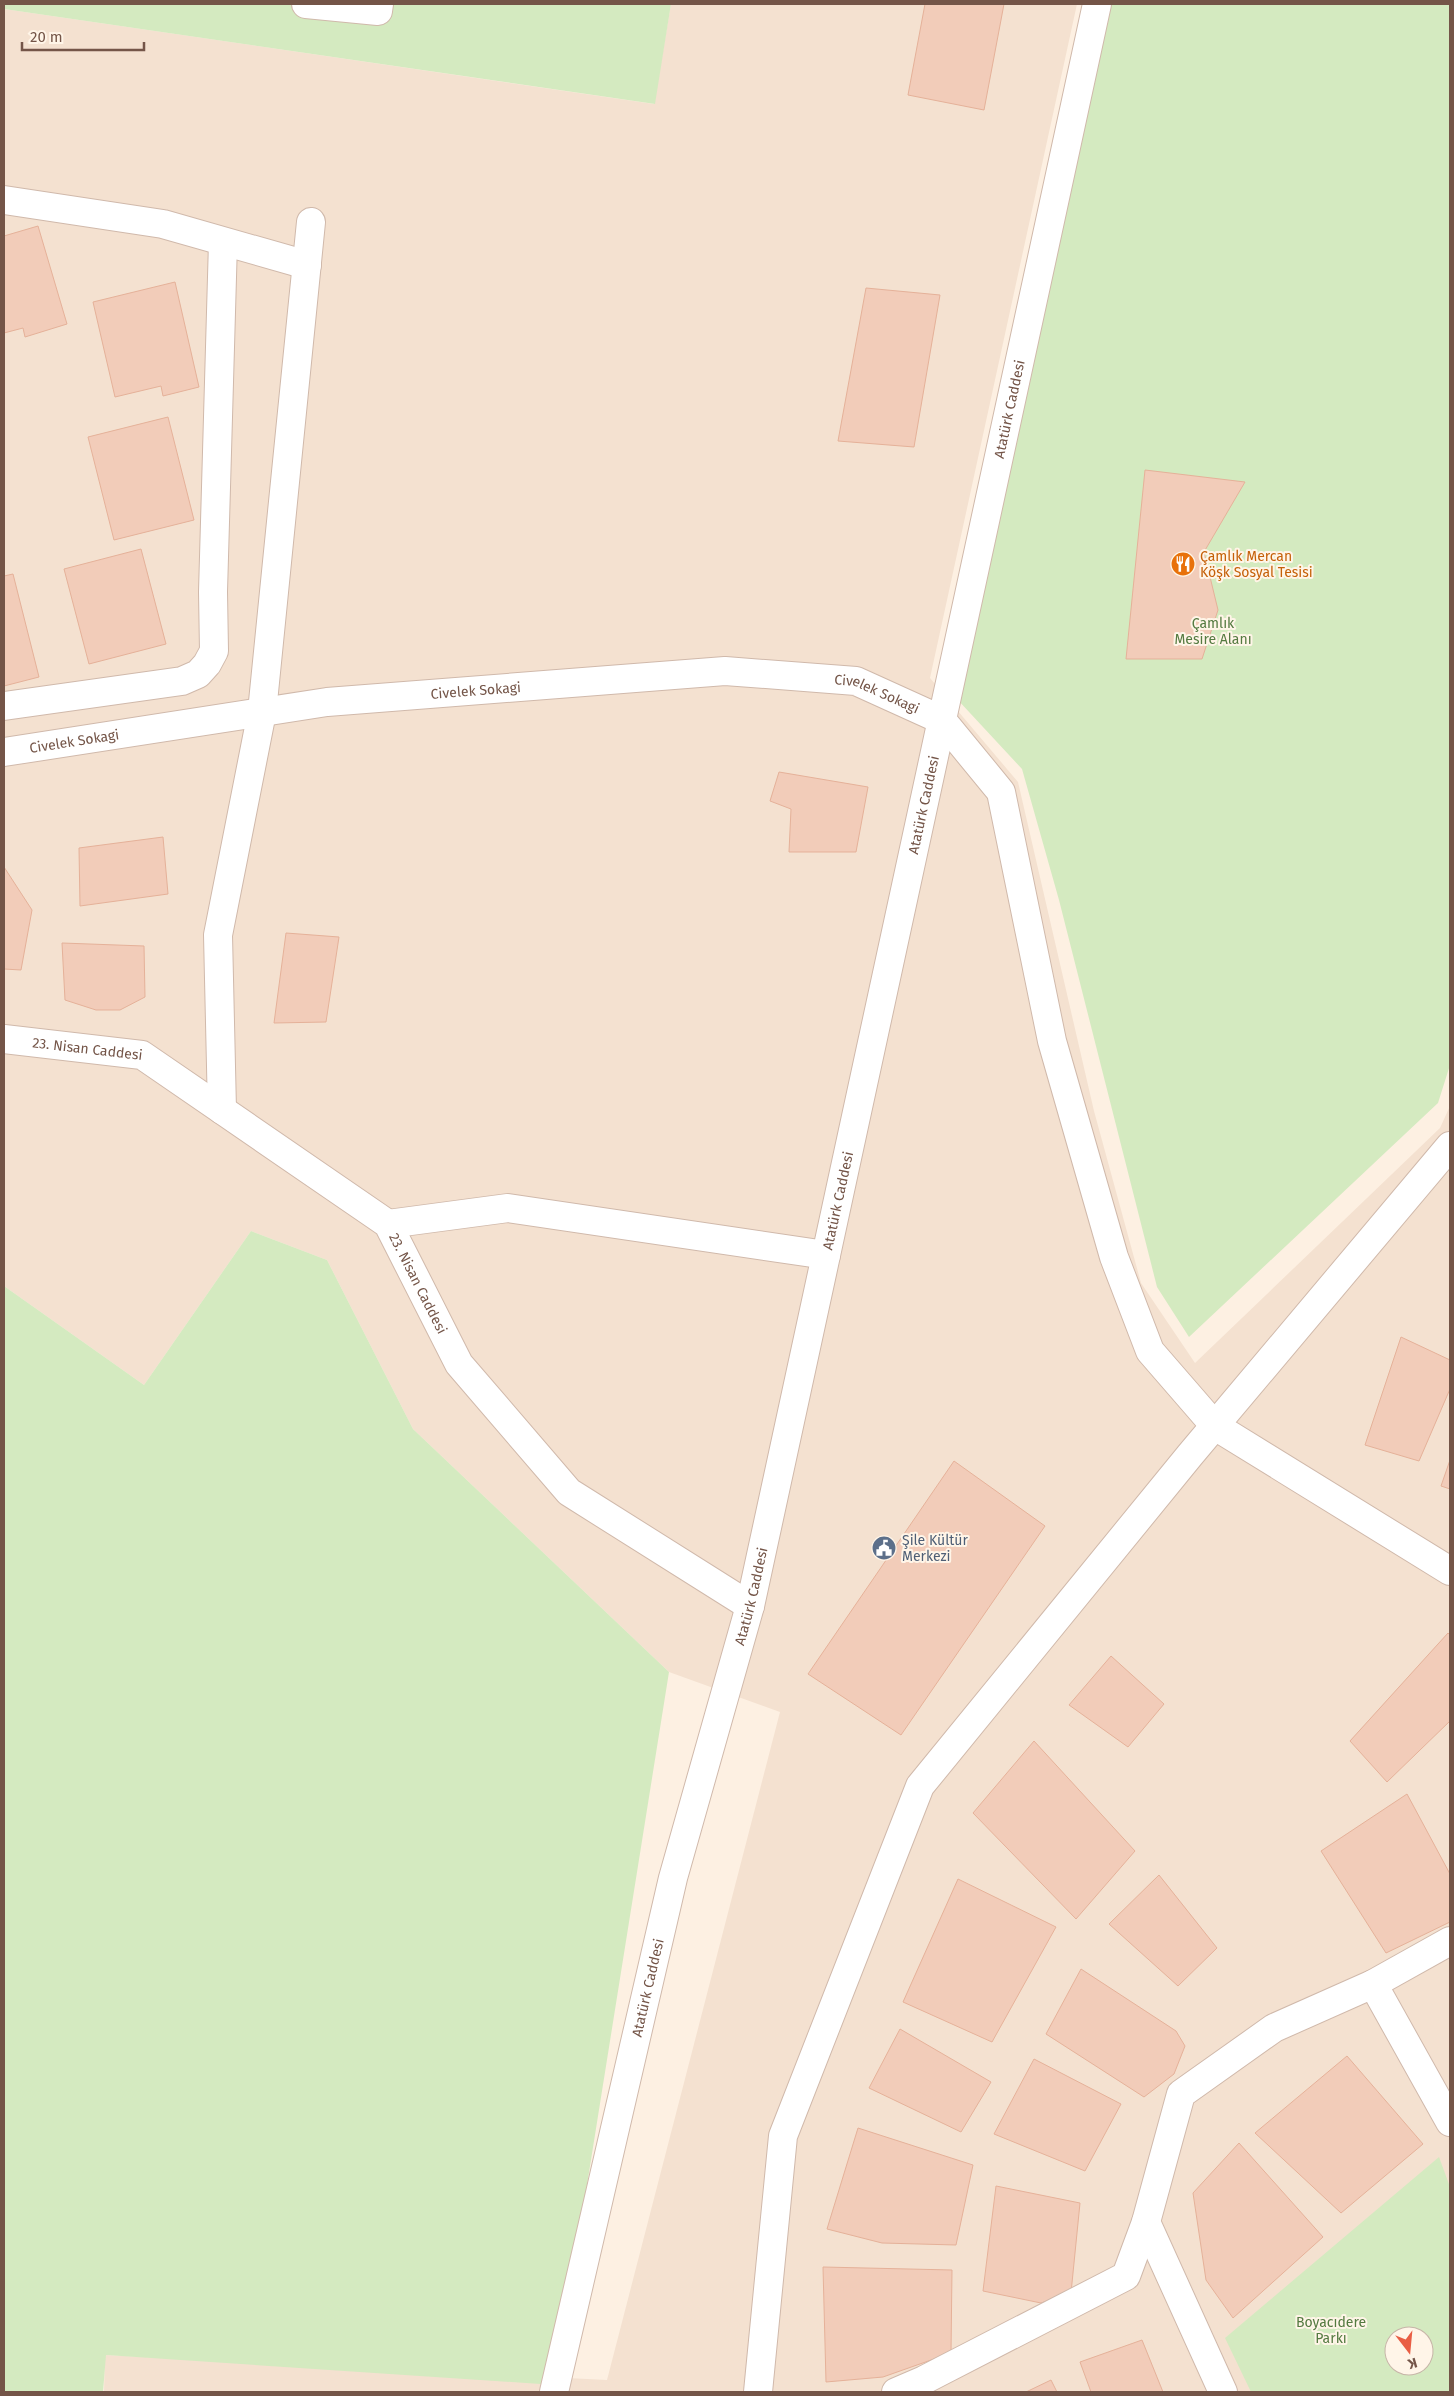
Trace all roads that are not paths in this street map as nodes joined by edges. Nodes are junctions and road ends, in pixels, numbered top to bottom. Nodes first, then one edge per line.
1 (306, 4) edge
2 (379, 4) edge
3 (1097, 4) edge
4 (4, 200) edge
5 (311, 222) dead end
6 (223, 242) junction
7 (307, 265) junction
8 (4, 706) edge
9 (262, 712) junction
10 (942, 720) junction
11 (4, 752) edge
12 (4, 1039) edge
13 (222, 1110) junction
14 (1450, 1146) edge
15 (1441, 1171) edge
16 (388, 1224) junction
17 (826, 1255) junction
18 (1215, 1426) junction
19 (1450, 1571) edge
20 (750, 1606) junction
21 (1450, 1941) edge
22 (1373, 1984) junction
23 (1450, 2122) edge
24 (1146, 2222) junction
25 (554, 2392) edge
26 (758, 2392) edge
27 (896, 2392) edge
28 (1223, 2392) edge

1 - 2 street
3 - 10 street, Atatürk Caddesi
4 - 6 street
5 - 7 street
6 - 7 street
6 - 8 street
7 - 9 street
9 - 10 street, Civelek Sokagi
9 - 11 street, Civelek Sokagi
9 - 13 street
10 - 17 street, Atatürk Caddesi
10 - 18 street
12 - 13 street, 23. Nisan Caddesi
13 - 16 street, 23. Nisan Caddesi
14 - 15 street
15 - 18 street
16 - 17 street
16 - 20 street, 23. Nisan Caddesi
17 - 20 street, Atatürk Caddesi
18 - 19 street
18 - 26 street
20 - 25 street, Atatürk Caddesi
21 - 22 street
22 - 23 street
22 - 24 street
24 - 27 street
24 - 28 street

